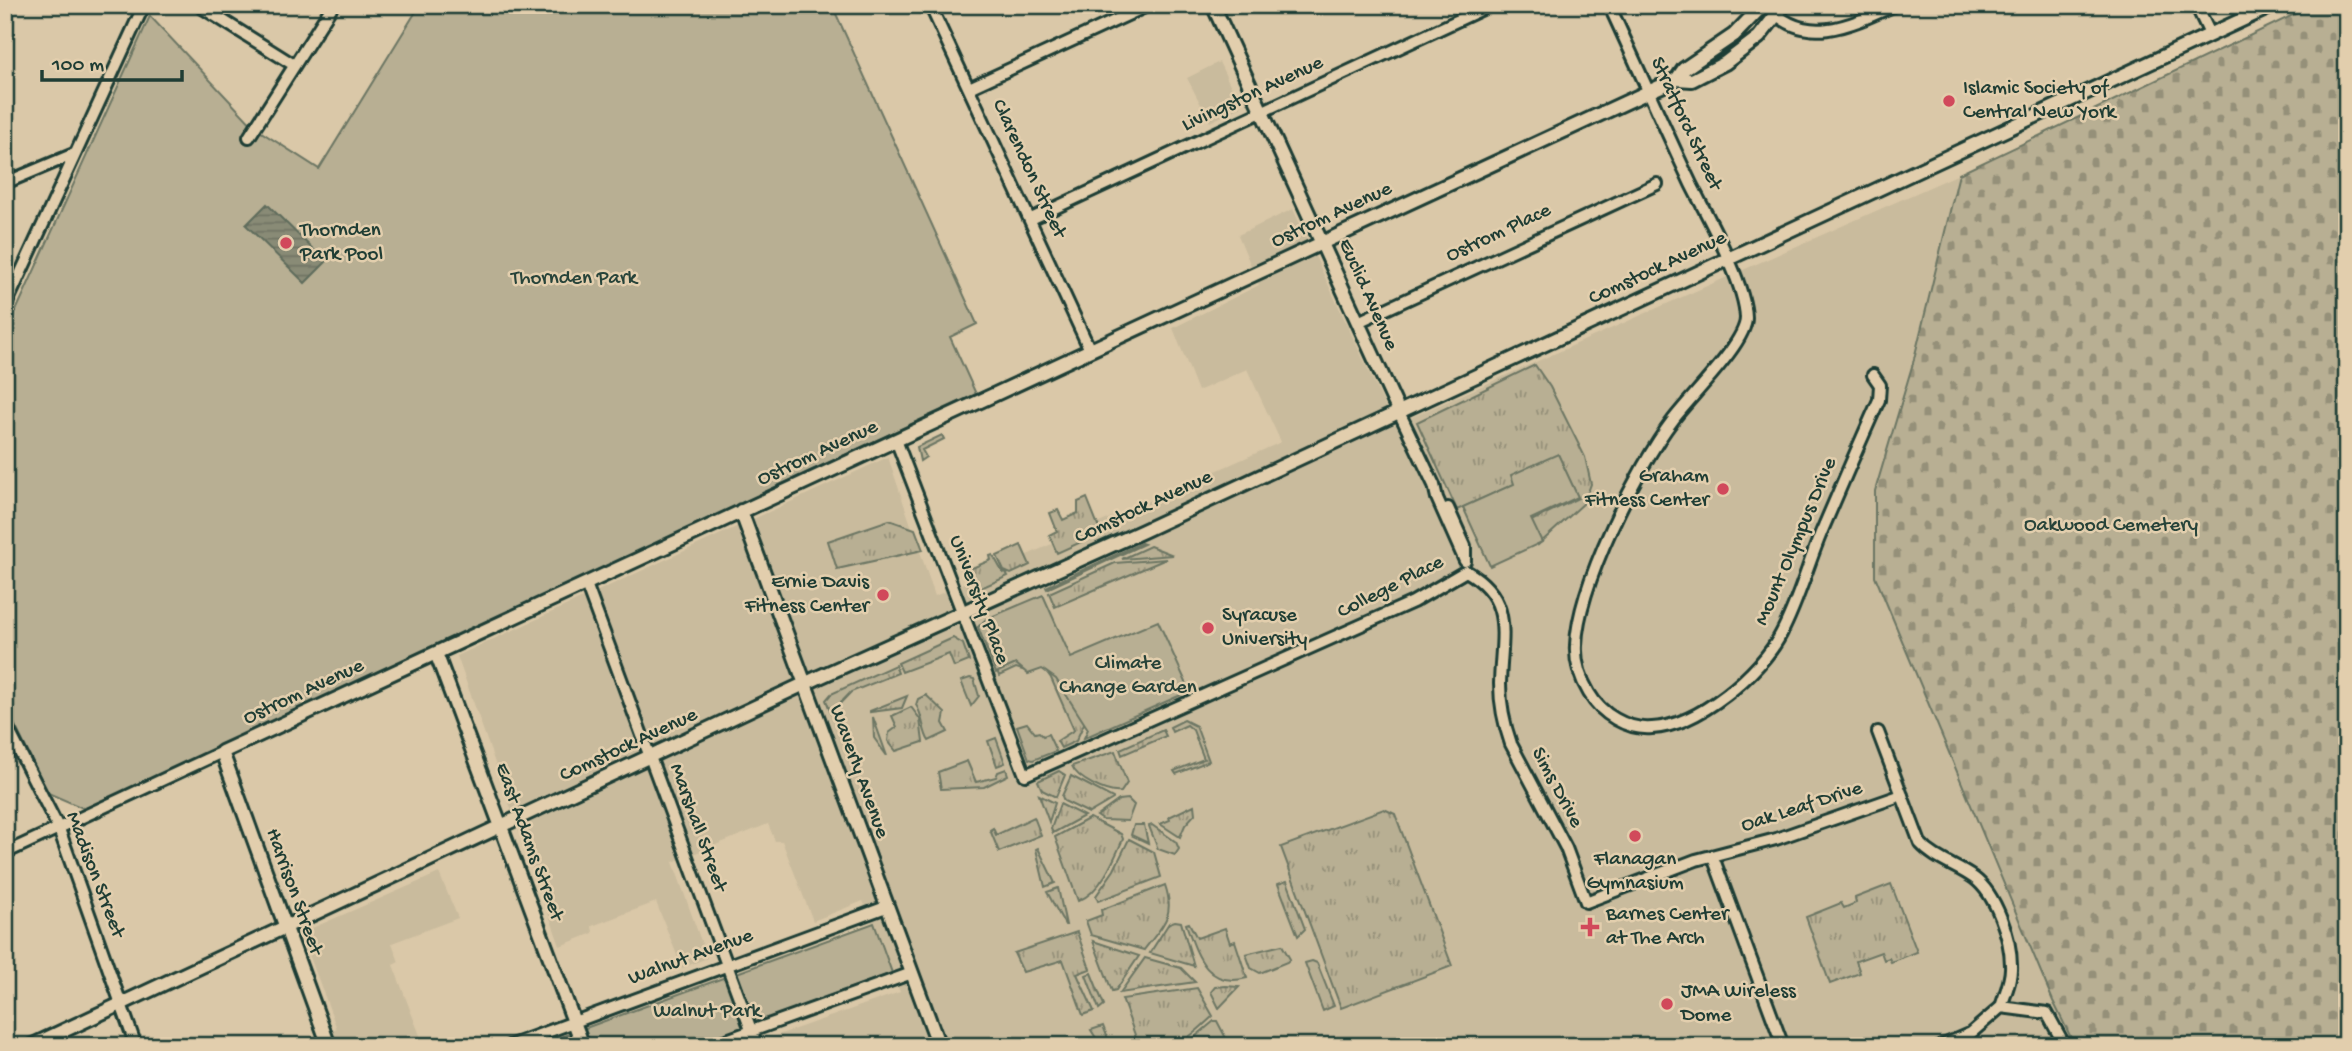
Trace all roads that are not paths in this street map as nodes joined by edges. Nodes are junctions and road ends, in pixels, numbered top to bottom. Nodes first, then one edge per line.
1 (144, 5) edge
2 (198, 5) edge
3 (333, 5) edge
4 (930, 5) edge
5 (1149, 5) edge
6 (1213, 5) edge
7 (1491, 5) edge
8 (1609, 5) edge
9 (1765, 5) edge
10 (1784, 5) edge
11 (1895, 5) edge
12 (2196, 5) edge
13 (2274, 5) edge
14 (1776, 17) junction
15 (2210, 34) junction
16 (294, 65) junction
17 (1677, 79) junction
18 (970, 88) junction
19 (1647, 92) junction
20 (1261, 111) junction
21 (249, 137) dead end
22 (74, 154) junction
23 (5, 183) edge
24 (1657, 184) dead end
25 (1031, 219) junction
26 (1322, 242) junction
27 (1727, 259) junction
28 (5, 307) edge
29 (1358, 321) junction
30 (1090, 350) junction
31 (1872, 375) dead end
32 (1398, 411) junction
33 (896, 440) junction
34 (741, 511) junction
35 (1465, 566) junction
36 (586, 584) junction
37 (963, 612) junction
38 (436, 653) junction
39 (805, 684) junction
40 (5, 723) edge
41 (1878, 732) dead end
42 (222, 752) junction
43 (650, 757) junction
44 (1025, 775) joint
45 (1902, 795) junction
46 (502, 827) junction
47 (59, 829) junction
48 (5, 853) edge
49 (1713, 857) junction
50 (886, 907) junction
51 (285, 926) junction
52 (727, 965) junction
53 (912, 973) junction
54 (120, 1004) junction
55 (2001, 1007) junction
56 (573, 1023) junction
57 (751, 1031) junction
58 (31, 1046) edge
59 (136, 1046) edge
60 (329, 1046) edge
61 (509, 1046) edge
62 (583, 1046) edge
63 (710, 1046) edge
64 (757, 1046) edge
65 (939, 1046) edge
66 (1783, 1046) edge
67 (1941, 1046) edge
68 (2065, 1046) edge

1 - 22 street
2 - 16 street
3 - 16 street
4 - 18 street, Clarendon Street
5 - 18 street
6 - 20 street, Euclid Avenue
7 - 20 street, Livingston Avenue
8 - 19 street, Stratford Street
9 - 14 street
9 - 17 street
10 - 14 street
11 - 14 street
12 - 15 street
13 - 15 street, Comstock Avenue
14 - 17 street
15 - 27 street, Comstock Avenue
16 - 21 street
17 - 19 street, Ostrom Avenue
18 - 25 street, Clarendon Street
19 - 26 street, Ostrom Avenue
19 - 27 street, Stratford Street
20 - 25 street, Livingston Avenue
20 - 26 street, Euclid Avenue
22 - 23 street
22 - 28 street
24 - 29 street, Ostrom Place
25 - 30 street, Clarendon Street
26 - 29 street, Euclid Avenue
26 - 30 street, Ostrom Avenue
27 - 31 street, Mount Olympus Drive
27 - 32 street, Comstock Avenue
29 - 32 street, Euclid Avenue
30 - 33 street, Ostrom Avenue
32 - 35 street, Euclid Avenue
32 - 37 street, Comstock Avenue
33 - 34 street, Ostrom Avenue
33 - 37 street, University Place
34 - 36 street, Ostrom Avenue
34 - 39 street, Waverly Avenue
35 - 44 street, College Place
35 - 49 street, Sims Drive
36 - 38 street, Ostrom Avenue
36 - 43 street, Marshall Street
37 - 39 street, Comstock Avenue
37 - 44 street, University Place
38 - 42 street, Ostrom Avenue
38 - 46 street, East Adams Street
39 - 43 street, Comstock Avenue
39 - 50 street, Waverly Avenue
40 - 47 street, Madison Street
41 - 45 street
42 - 47 street, Ostrom Avenue
42 - 51 street, Harrison Street
43 - 46 street, Comstock Avenue
43 - 52 street, Marshall Street
45 - 49 street, Oak Leaf Drive
45 - 55 street
46 - 51 street, Comstock Avenue
46 - 56 street, East Adams Street
47 - 48 street, Ostrom Avenue
47 - 54 street, Madison Street
49 - 66 street
50 - 52 street, Walnut Avenue
50 - 53 street, Waverly Avenue
51 - 54 street, Comstock Avenue
51 - 60 street, Harrison Street
52 - 56 street, Walnut Avenue
52 - 57 street, Marshall Street
53 - 57 street
53 - 65 street, Waverly Avenue
54 - 58 street, Comstock Avenue
54 - 59 street, Madison Street
55 - 67 street
55 - 68 street
56 - 61 street, Walnut Avenue
56 - 62 street, East Adams Street
57 - 63 street
57 - 64 street, Marshall Street

